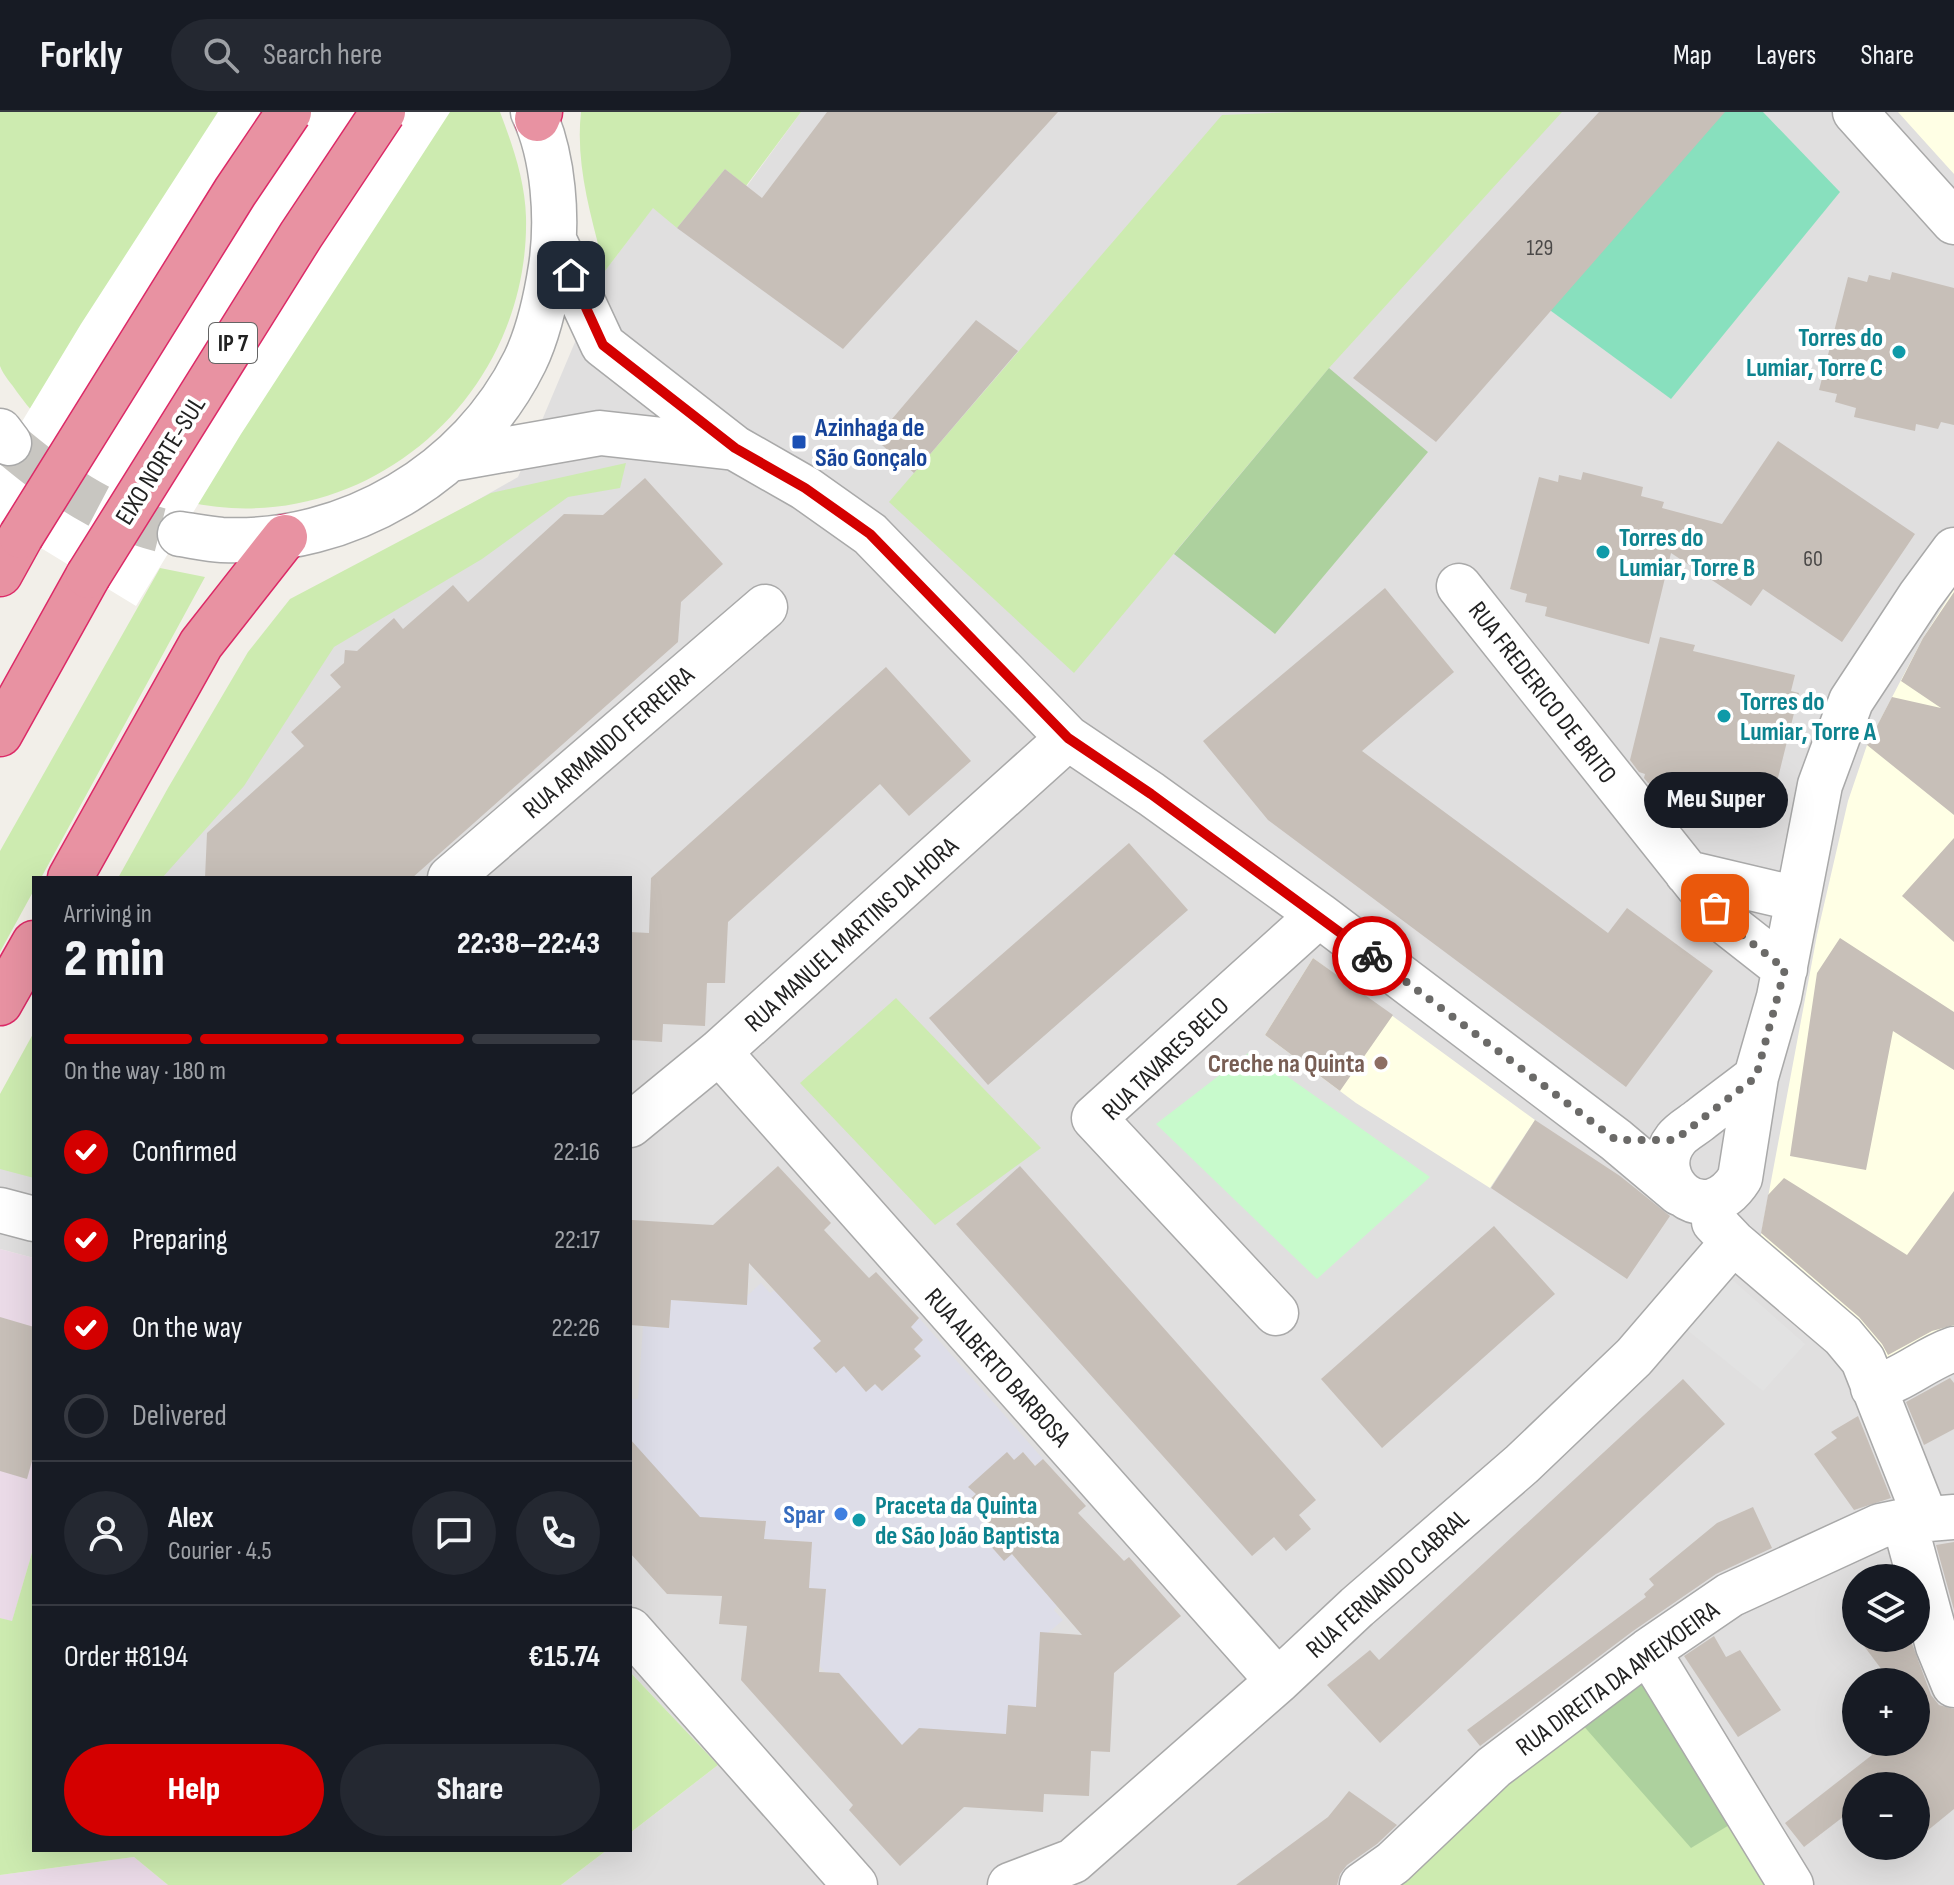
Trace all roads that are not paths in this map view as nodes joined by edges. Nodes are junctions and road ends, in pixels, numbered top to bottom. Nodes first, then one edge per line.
1 (289, 112) edge
2 (383, 112) edge
3 (1855, 112) edge
4 (537, 114) edge
5 (1954, 222) edge
6 (555, 242) junction
7 (735, 448) junction
8 (451, 459) junction
9 (180, 534) tunnel mouth
10 (285, 537) junction
11 (1954, 550) edge
12 (0, 574) edge
13 (1459, 586) dead end
14 (765, 607) dead end
15 (0, 734) edge
16 (1068, 738) junction
17 (1687, 873) junction
18 (71, 876) edge
19 (452, 876) edge
20 (1798, 899) junction
21 (1319, 915) junction
22 (32, 947) edge
23 (1785, 969) junction
24 (0, 1003) edge
25 (719, 1052) junction
26 (1756, 1077) junction
27 (632, 1123) edge
28 (1682, 1134) junction
29 (1616, 1140) junction
30 (1741, 1168) junction
31 (1686, 1196) junction
32 (0, 1210) edge
33 (32, 1218) edge
34 (1733, 1242) junction
35 (1276, 1313) dead end
36 (1954, 1349) edge
37 (1873, 1388) junction
38 (1928, 1519) edge
39 (632, 1632) edge
40 (1648, 1651) junction
41 (1278, 1681) junction
42 (1954, 1685) edge
43 (855, 1885) edge
44 (1010, 1885) edge
45 (1362, 1885) edge
46 (1791, 1885) edge

1 - 12 highway, bridge
2 - 15 highway, EIXO NORTE-SUL / IP 7, bridge
3 - 5 street
4 - 6 street
6 - 7 street
6 - 8 street
7 - 8 street
7 - 16 street
8 - 10 street
9 - 10 street
10 - 18 highway
11 - 20 street
13 - 17 street, RUA FREDERICO DE BRITO
14 - 19 street, RUA ARMANDO FERREIRA
16 - 21 street
16 - 25 street, RUA MANUEL MARTINS DA HORA
17 - 20 street
17 - 23 street, RUA FREDERICO DE BRITO
20 - 23 street
21 - 29 street
21 - 35 street, RUA TAVARES BELO
22 - 24 highway
23 - 26 street
25 - 27 street, RUA MANUEL MARTINS DA HORA
25 - 41 street, RUA ALBERTO BARBOSA
26 - 28 street
26 - 30 street
28 - 29 street
28 - 30 street
28 - 31 street
29 - 31 street
30 - 31 street
30 - 34 street
31 - 34 street
32 - 33 street
34 - 37 street
34 - 41 street, RUA FERNANDO CABRAL
36 - 37 street
37 - 38 street
38 - 40 street, RUA DIREITA DA AMEIXOEIRA
38 - 42 street
39 - 43 street
40 - 45 street, RUA DIREITA DA AMEIXOEIRA
40 - 46 street
41 - 44 street, RUA FERNANDO CABRAL

